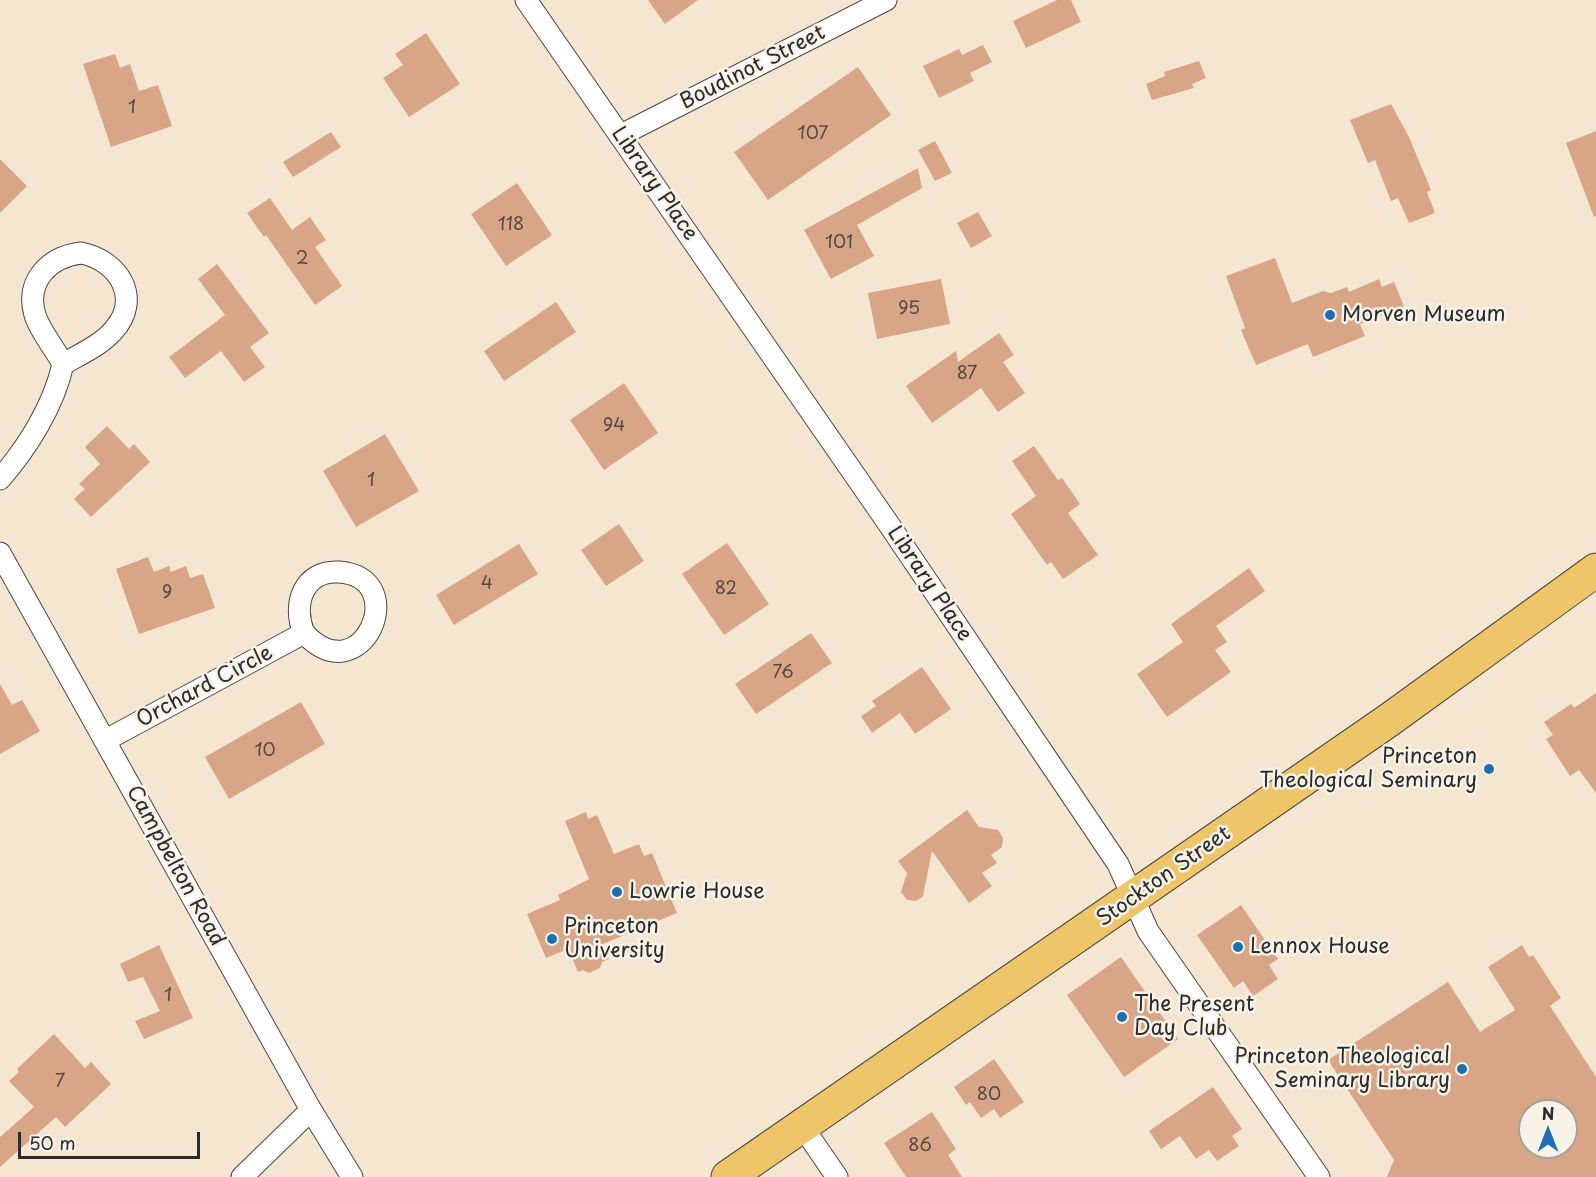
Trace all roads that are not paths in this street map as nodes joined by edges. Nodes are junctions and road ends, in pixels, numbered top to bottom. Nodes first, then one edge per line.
1 (526, 0) edge
2 (886, 0) edge
3 (621, 135) junction
4 (63, 364) junction
5 (0, 479) edge
6 (0, 553) edge
7 (1596, 570) edge
8 (304, 633) dead end
9 (106, 740) junction
10 (1134, 898) junction
11 (311, 1110) junction
12 (802, 1126) junction
13 (242, 1177) edge
14 (352, 1177) edge
15 (728, 1177) edge
16 (837, 1177) edge
17 (1318, 1177) edge

1 - 3 street, Library Place
2 - 3 street, Boudinot Street
3 - 10 street, Library Place
4 - 4 street
4 - 5 street
6 - 9 street, Campbelton Road
7 - 10 highway, Stockton Street
8 - 9 street, Orchard Circle
9 - 11 street, Campbelton Road
10 - 12 highway, Stockton Street
10 - 17 street, Library Place
11 - 13 street
11 - 14 street, Campbelton Road
12 - 15 highway, Stockton Street
12 - 16 street

